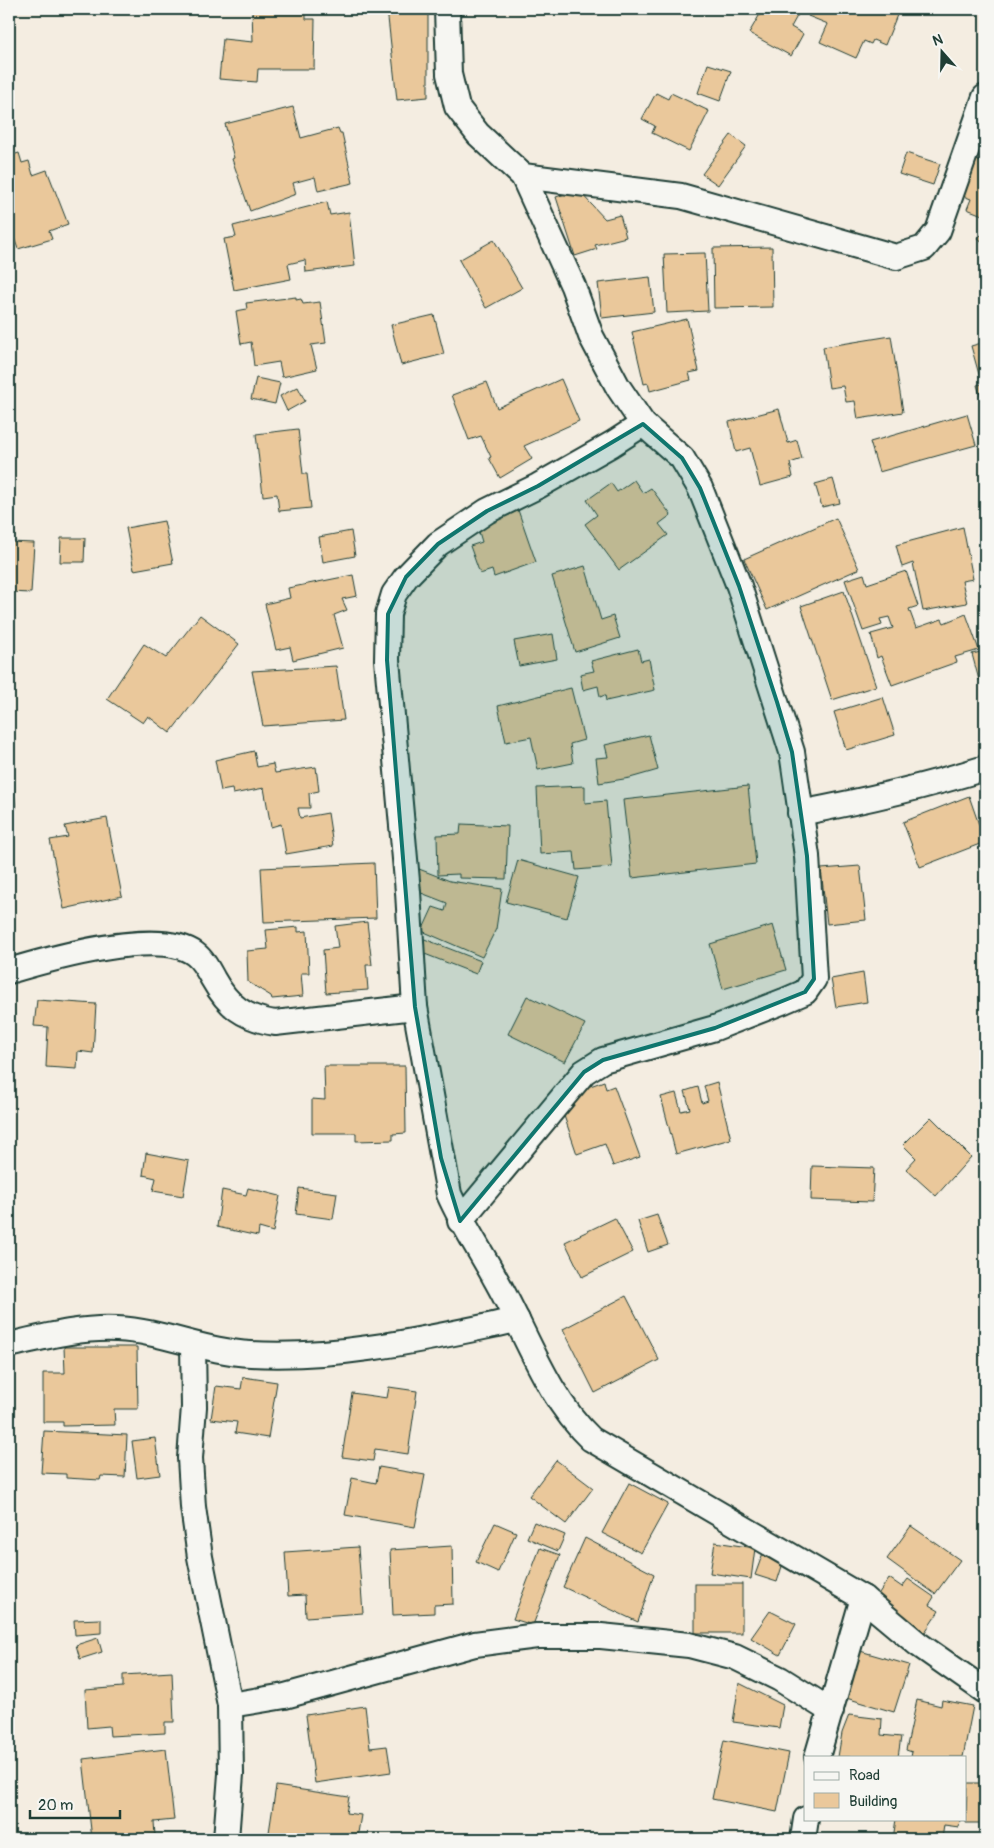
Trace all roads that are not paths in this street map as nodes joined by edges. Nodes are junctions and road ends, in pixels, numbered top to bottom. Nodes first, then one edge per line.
1 (447, 9) edge
2 (985, 97) edge
3 (523, 176) junction
4 (643, 424) junction
5 (985, 768) edge
6 (800, 813) junction
7 (9, 971) edge
8 (415, 1007) junction
9 (460, 1221) junction
10 (517, 1320) junction
11 (9, 1345) edge
12 (193, 1345) junction
13 (863, 1598) junction
14 (982, 1682) edge
15 (230, 1705) junction
16 (831, 1711) junction
17 (817, 1756) edge
18 (806, 1820) edge
19 (226, 1839) edge
20 (803, 1839) edge

1 - 3 street
2 - 3 street
3 - 4 street
4 - 6 street
4 - 8 street
5 - 6 street
6 - 9 street
7 - 8 street
8 - 9 street
9 - 10 street
10 - 12 street
10 - 13 street
11 - 12 street
12 - 15 street
13 - 14 street
13 - 16 street
15 - 16 street
15 - 19 street
16 - 17 street
18 - 20 street

